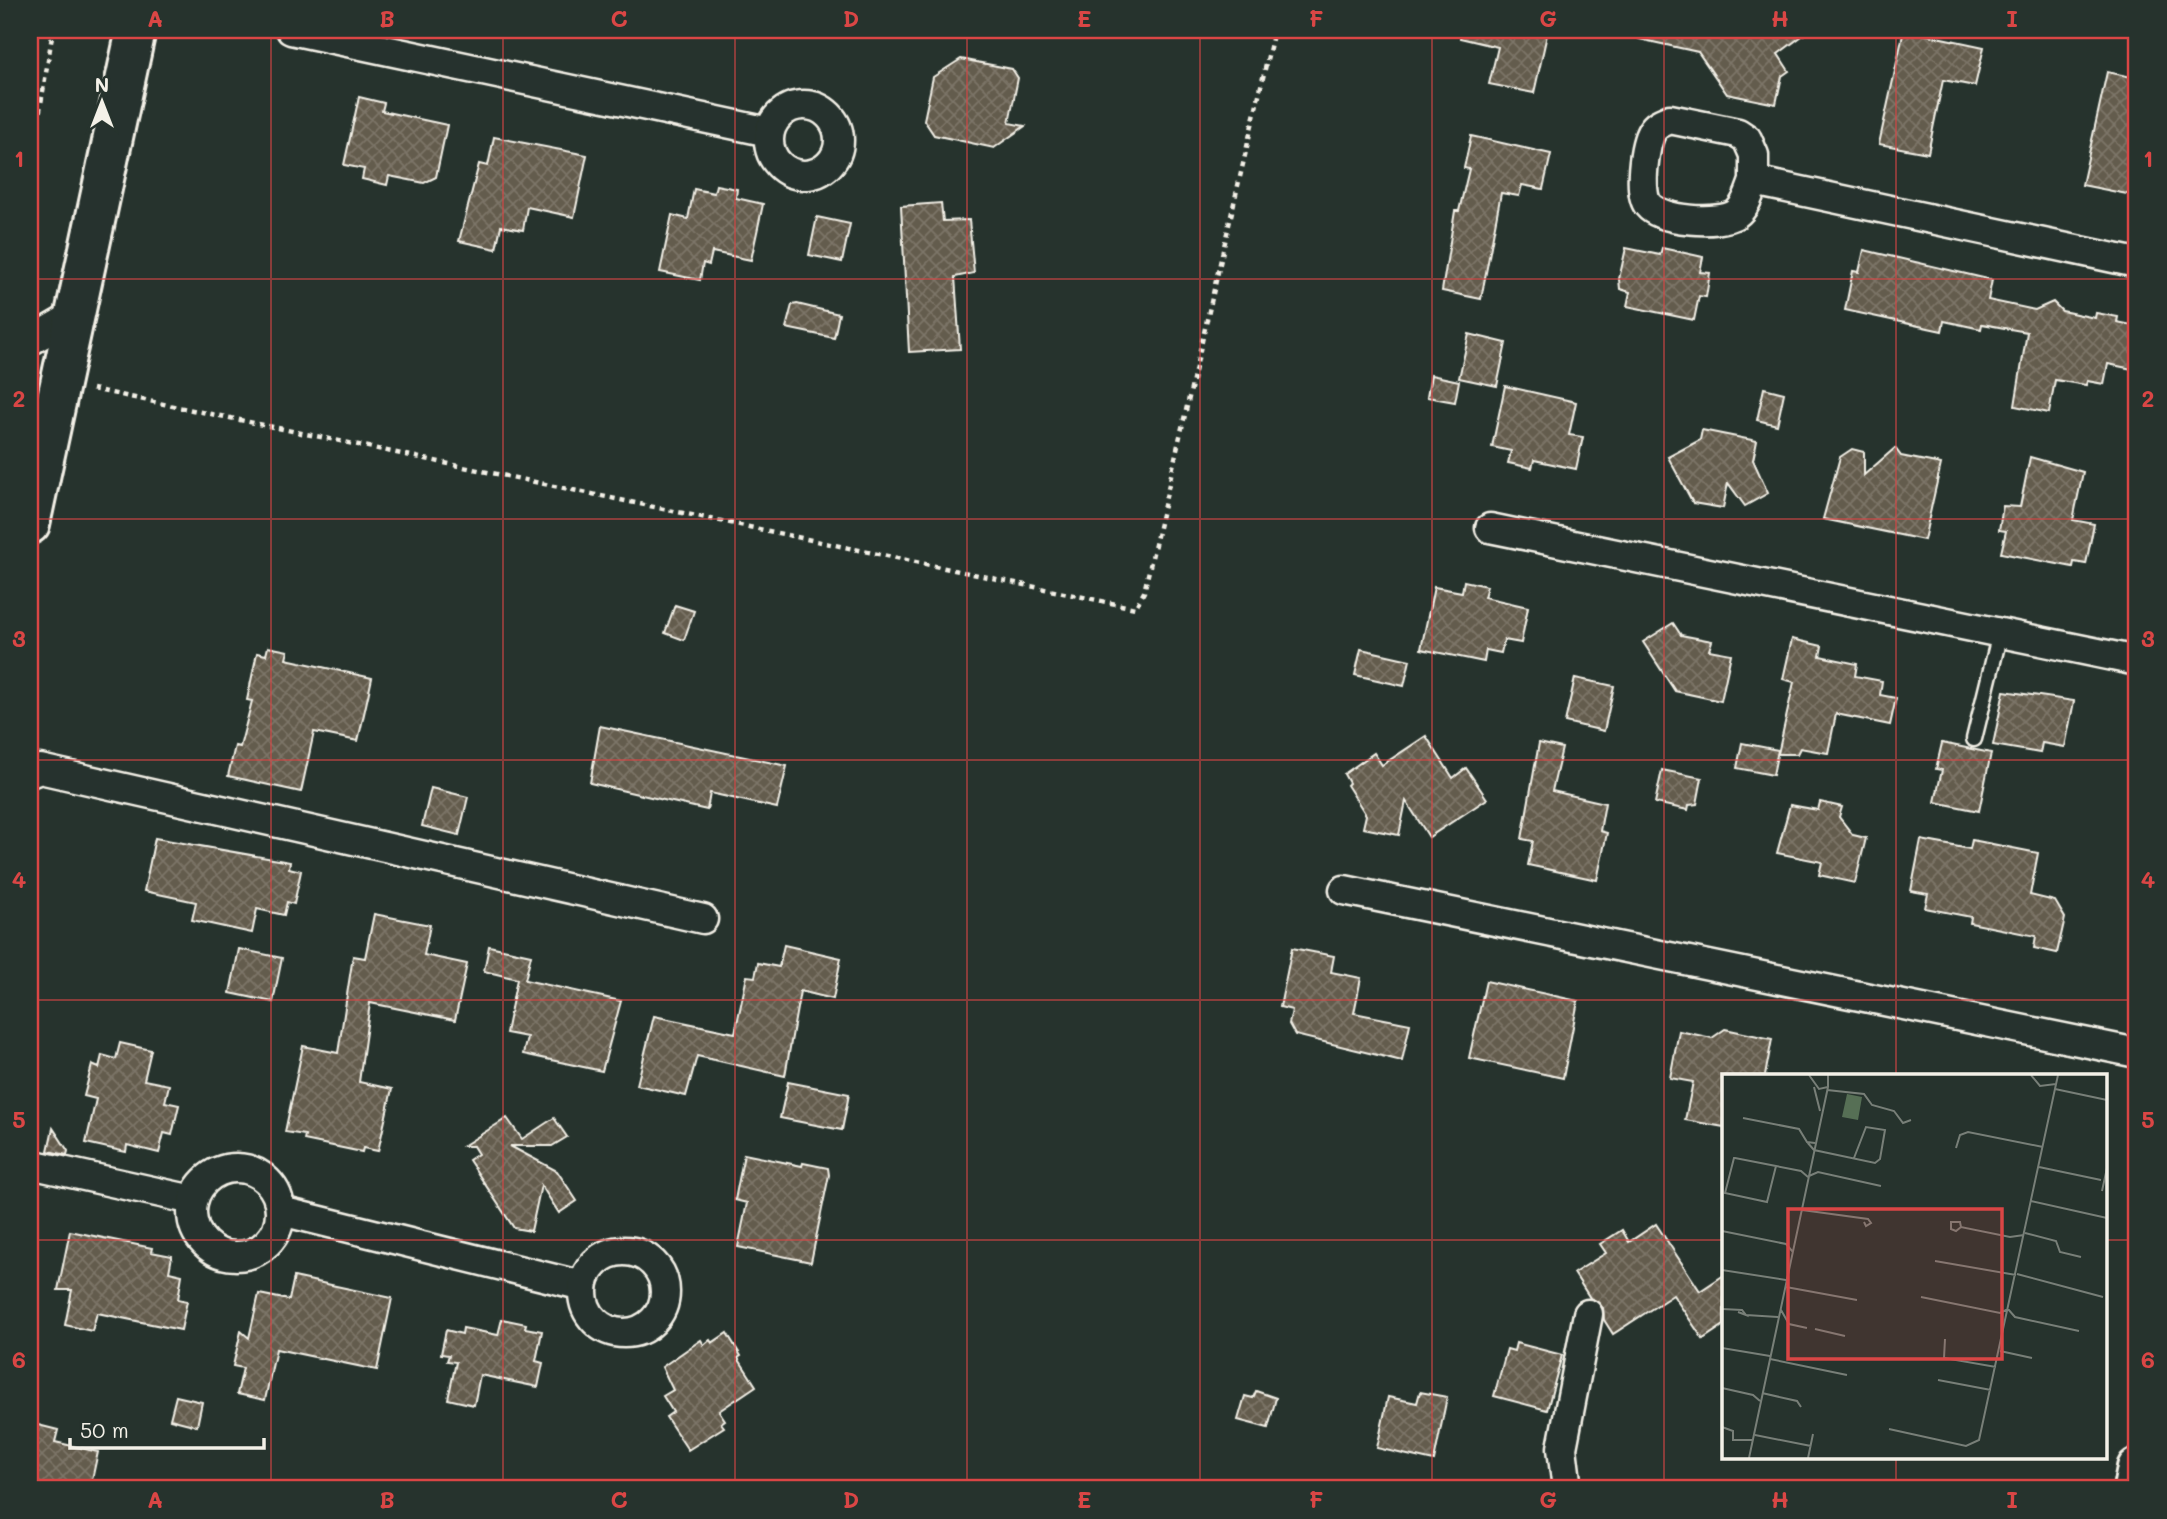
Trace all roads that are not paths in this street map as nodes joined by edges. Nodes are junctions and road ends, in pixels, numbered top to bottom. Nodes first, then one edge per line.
1 (136, 30) edge
2 (291, 30) edge
3 (769, 132) dead end
4 (1755, 181) junction
5 (2137, 263) edge
6 (73, 316) junction
7 (30, 341) edge
8 (39, 425) edge
9 (30, 524) edge
10 (1490, 528) dead end
11 (2000, 633) junction
12 (2137, 661) edge
13 (1974, 739) dead end
14 (33, 766) edge
15 (1345, 890) dead end
16 (703, 919) dead end
17 (2137, 1053) edge
18 (30, 1164) edge
19 (193, 1200) junction
20 (281, 1211) junction
21 (583, 1286) dead end
22 (1588, 1314) dead end
23 (2137, 1468) edge
24 (1567, 1489) edge
25 (2133, 1489) edge

1 - 6 main road
2 - 3 street
4 - 4 street
4 - 5 street
6 - 7 street
6 - 8 main road
8 - 9 main road
10 - 11 street
11 - 12 street
11 - 13 lane
14 - 16 street
15 - 17 street
18 - 19 street
19 - 20 street
19 - 20 street
20 - 21 street
22 - 24 street
23 - 25 main road

